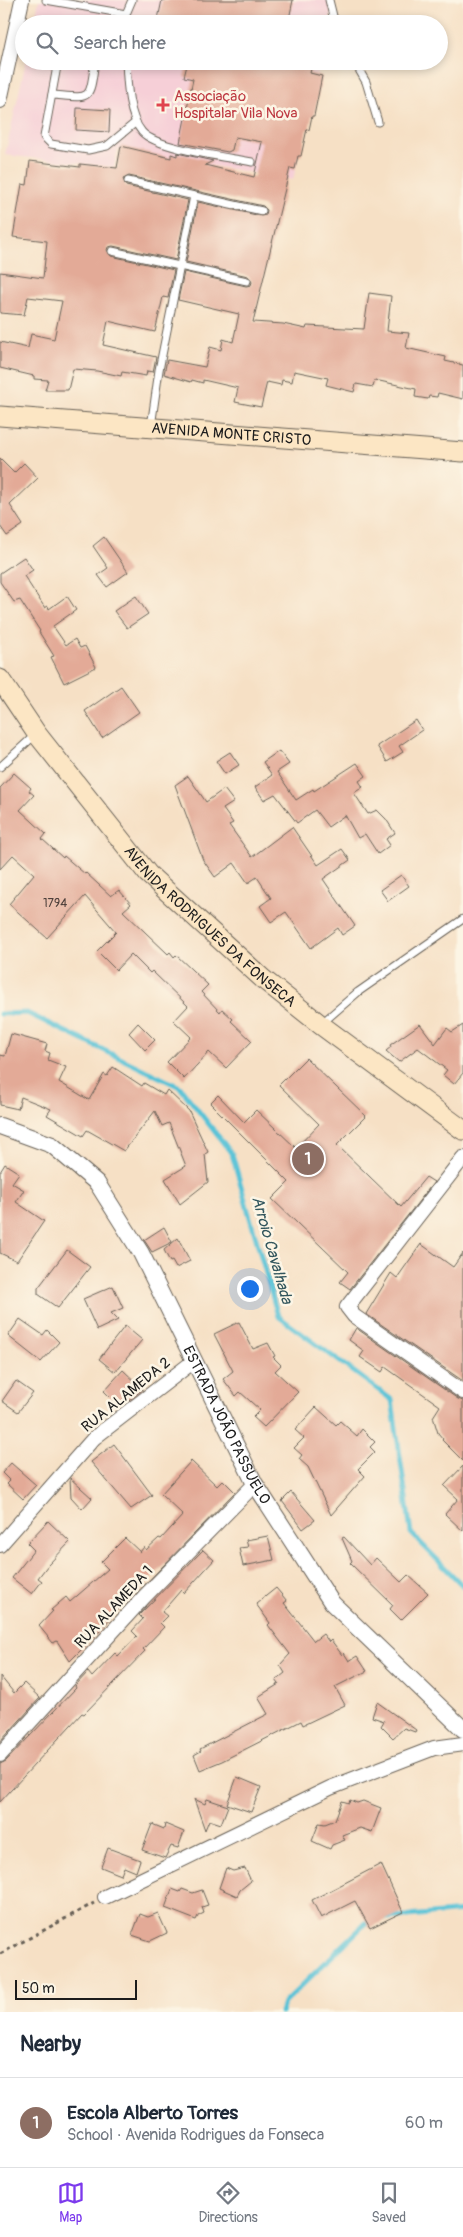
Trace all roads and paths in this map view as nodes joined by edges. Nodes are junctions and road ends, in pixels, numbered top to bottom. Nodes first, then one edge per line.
1 (22, 0) edge
2 (46, 0) edge
3 (132, 0) edge
4 (329, 0) edge
5 (126, 14) joint
6 (21, 15) edge
7 (333, 15) edge
8 (15, 44) edge
9 (56, 70) edge
10 (94, 70) edge
11 (127, 70) edge
12 (359, 70) edge
13 (52, 95) junction
14 (0, 101) edge
15 (136, 122) junction
16 (378, 122) dead end
17 (252, 162) dead end
18 (128, 182) dead end
19 (194, 196) junction
20 (262, 211) dead end
21 (112, 251) dead end
22 (179, 266) junction
23 (247, 281) dead end
24 (0, 416) edge
25 (152, 427) junction
26 (463, 452) edge
27 (0, 680) edge
28 (37, 734) junction
29 (0, 766) edge
30 (463, 919) edge
31 (321, 1024) junction
32 (0, 1126) edge
33 (463, 1130) edge
34 (463, 1158) edge
35 (194, 1361) junction
36 (463, 1392) edge
37 (255, 1484) junction
38 (0, 1545) edge
39 (463, 1729) edge
40 (463, 1744) edge
41 (0, 1755) edge
42 (105, 1897) joint
43 (0, 1954) edge

1 - 6 street
2 - 5 lane
3 - 5 lane
4 - 7 lane
8 - 14 street
9 - 13 lane
10 - 13 lane
11 - 15 lane
12 - 16 lane
13 - 15 lane
15 - 17 lane
18 - 19 lane
19 - 20 lane
19 - 22 lane
21 - 22 lane
22 - 23 lane
22 - 25 lane
24 - 25 main road, AVENIDA MONTE CRISTO
25 - 26 main road, AVENIDA MONTE CRISTO
27 - 28 main road, AVENIDA RODRIGUES DA FONSECA
28 - 29 lane
28 - 31 main road, AVENIDA RODRIGUES DA FONSECA
30 - 31 lane
31 - 33 main road, AVENIDA RODRIGUES DA FONSECA
32 - 35 street, ESTRADA JOÃO PASSUELO
34 - 36 street
35 - 37 street, ESTRADA JOÃO PASSUELO
35 - 38 street, RUA ALAMEDA 2
37 - 39 street, ESTRADA JOÃO PASSUELO
37 - 41 street, RUA ALAMEDA 1
40 - 42 street
42 - 43 path

